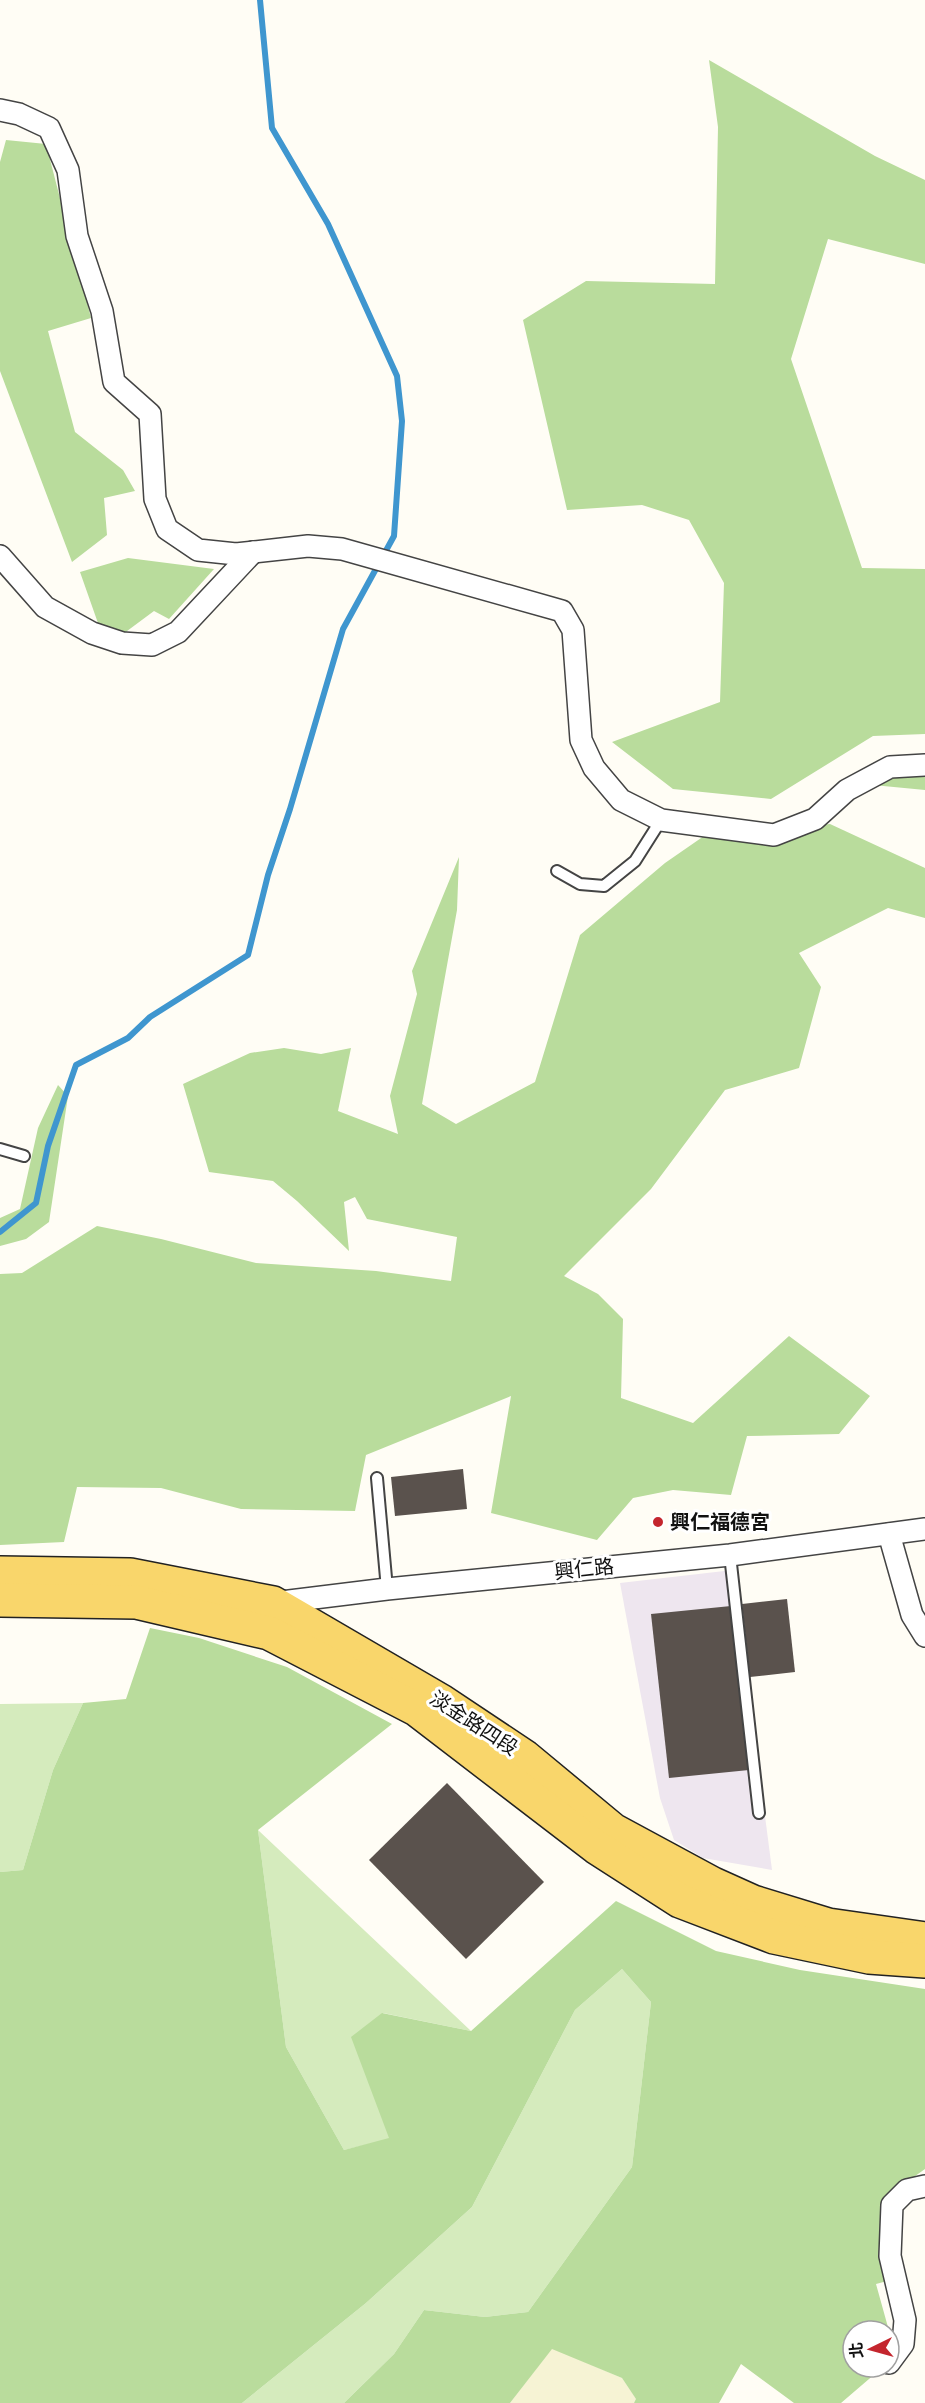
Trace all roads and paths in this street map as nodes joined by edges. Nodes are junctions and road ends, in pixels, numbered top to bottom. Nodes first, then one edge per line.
1 (0, 110) edge
2 (253, 552) junction
3 (0, 556) edge
4 (925, 765) edge
5 (661, 820) junction
6 (557, 871) dead end
7 (0, 1149) edge
8 (24, 1156) dead end
9 (377, 1478) dead end
10 (925, 1529) edge
11 (889, 1534) junction
12 (730, 1555) junction
13 (0, 1573) edge
14 (387, 1589) junction
15 (0, 1600) edge
16 (271, 1618) junction
17 (925, 1636) edge
18 (759, 1813) dead end
19 (925, 1939) edge
20 (925, 1961) edge
21 (925, 2186) edge
22 (901, 2347) edge

1 - 2 street
2 - 3 street
2 - 5 street
4 - 5 street
5 - 6 lane
7 - 8 lane
9 - 14 lane
10 - 11 street, 興仁路
11 - 12 street, 興仁路
11 - 17 street
12 - 14 street, 興仁路
12 - 18 lane
13 - 16 main road, 淡金路四段
14 - 16 street, 興仁路
15 - 16 main road, 淡金路四段
16 - 19 main road, 淡金路四段
16 - 20 main road, 淡金路四段
21 - 22 street

